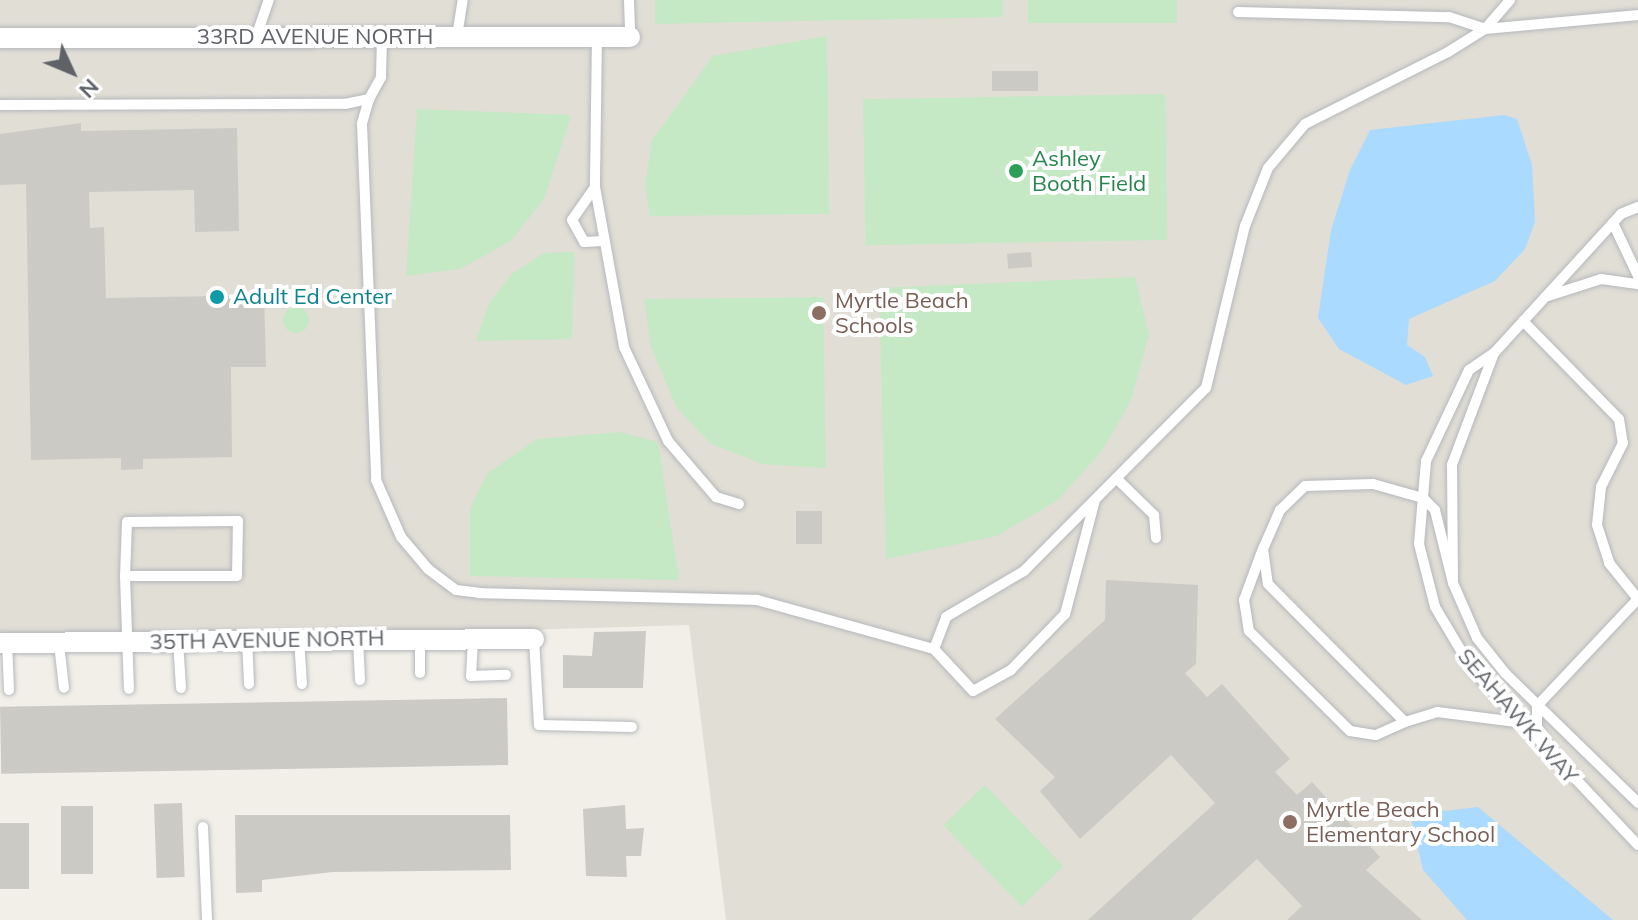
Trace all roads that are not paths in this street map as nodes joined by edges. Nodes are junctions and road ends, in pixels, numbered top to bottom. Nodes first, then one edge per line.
1 (269, 0) edge
2 (463, 0) edge
3 (629, 0) edge
4 (1510, 0) edge
5 (1238, 12) dead end
6 (1638, 15) edge
7 (1485, 29) junction
8 (382, 36) junction
9 (457, 36) junction
10 (597, 36) junction
11 (256, 37) junction
12 (630, 37) joint
13 (0, 38) edge
14 (369, 99) junction
15 (0, 105) edge
16 (595, 187) junction
17 (1638, 207) edge
18 (1613, 223) junction
19 (603, 241) junction
20 (1638, 276) edge
21 (1638, 284) edge
22 (1543, 298) junction
23 (1523, 321) junction
24 (1494, 353) junction
25 (1117, 479) junction
26 (1423, 498) junction
27 (1095, 500) junction
28 (739, 504) dead end
29 (1156, 538) dead end
30 (1263, 549) junction
31 (125, 576) junction
32 (1453, 583) junction
33 (1638, 599) edge
34 (299, 637) junction
35 (358, 637) junction
36 (420, 637) junction
37 (473, 637) junction
38 (247, 638) junction
39 (534, 639) joint
40 (178, 641) junction
41 (3, 642) edge
42 (59, 644) junction
43 (129, 644) junction
44 (934, 649) junction
45 (420, 673) dead end
46 (506, 675) dead end
47 (360, 680) dead end
48 (249, 684) dead end
49 (302, 684) dead end
50 (64, 688) dead end
51 (181, 688) dead end
52 (129, 689) dead end
53 (9, 690) dead end
54 (1537, 706) junction
55 (1405, 722) junction
56 (1516, 722) junction
57 (632, 727) dead end
58 (1558, 762) junction
59 (1638, 803) edge
60 (203, 827) dead end
61 (1636, 838) edge
62 (207, 920) edge

1 - 11 lane
2 - 9 lane
3 - 12 lane
4 - 7 lane
5 - 7 lane
6 - 7 lane
7 - 25 lane
8 - 9 street, 33RD AVENUE NORTH
8 - 11 street, 33RD AVENUE NORTH
8 - 14 lane
9 - 10 street, 33RD AVENUE NORTH
10 - 12 street, 33RD AVENUE NORTH
10 - 16 lane
11 - 13 street, 33RD AVENUE NORTH
14 - 15 lane
14 - 44 lane
16 - 19 lane
16 - 19 lane
17 - 18 lane, SEAHAWK WAY
18 - 20 lane
18 - 22 lane, SEAHAWK WAY
19 - 28 lane
21 - 22 lane
22 - 23 lane, SEAHAWK WAY
23 - 24 lane, SEAHAWK WAY
23 - 33 lane
24 - 26 lane, SEAHAWK WAY
24 - 32 lane, SEAHAWK WAY
25 - 27 lane
25 - 29 lane
26 - 30 lane
26 - 32 lane
26 - 56 lane, SEAHAWK WAY
27 - 44 lane
27 - 44 lane
30 - 55 lane
30 - 55 lane
31 - 31 lane
31 - 43 lane
32 - 54 lane, SEAHAWK WAY
33 - 54 lane
34 - 35 street, 35TH AVENUE NORTH
34 - 38 street, 35TH AVENUE NORTH
34 - 49 lane
35 - 36 street, 35TH AVENUE NORTH
35 - 47 lane
36 - 37 street, 35TH AVENUE NORTH
36 - 45 lane
37 - 39 street, 35TH AVENUE NORTH
37 - 46 lane
38 - 40 street, 35TH AVENUE NORTH
38 - 48 lane
39 - 57 lane
40 - 43 street, 35TH AVENUE NORTH
40 - 51 lane
41 - 42 street, 35TH AVENUE NORTH
41 - 53 lane
42 - 43 street, 35TH AVENUE NORTH
42 - 50 lane
43 - 52 lane
54 - 58 lane
54 - 59 lane, SEAHAWK WAY
55 - 56 lane
56 - 58 lane, SEAHAWK WAY
58 - 61 lane, SEAHAWK WAY
60 - 62 lane

